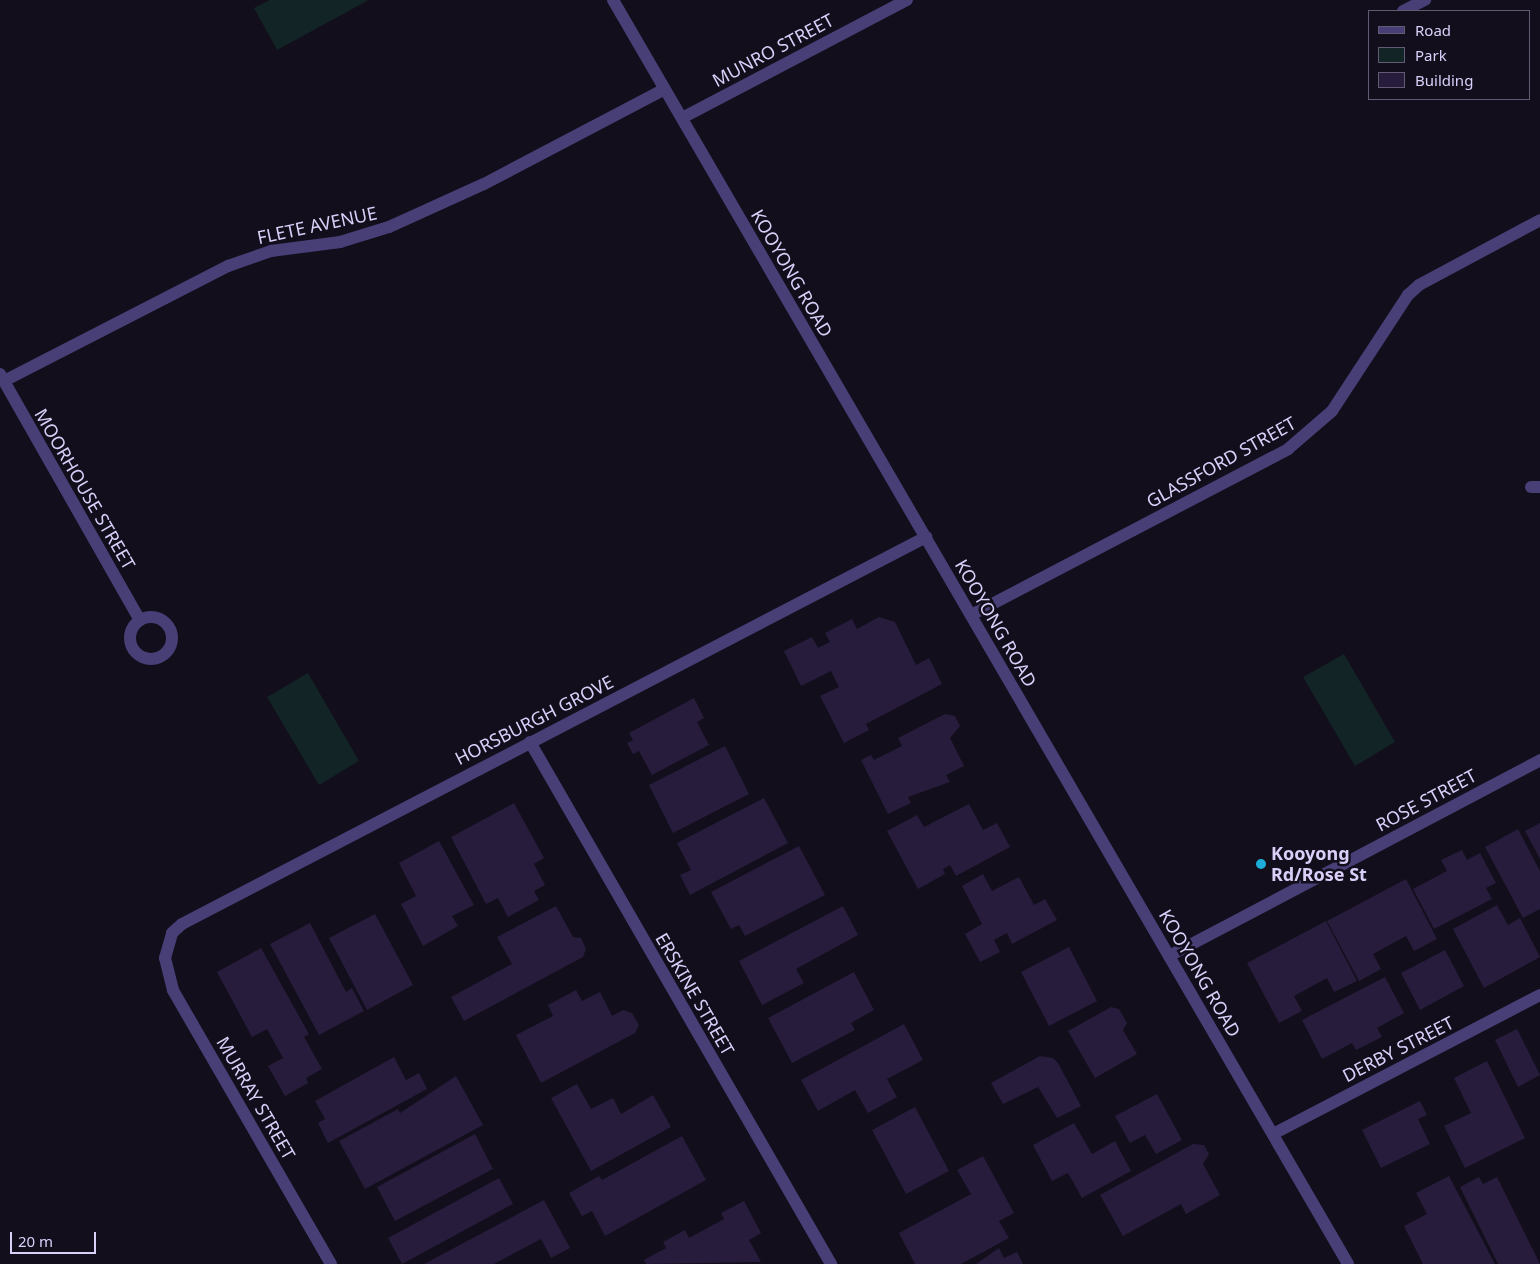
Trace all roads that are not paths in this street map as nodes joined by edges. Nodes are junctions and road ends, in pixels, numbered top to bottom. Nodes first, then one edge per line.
1 (613, 0) edge
2 (1425, 0) edge
3 (902, 1) edge
4 (1405, 10) edge
5 (665, 89) junction
6 (682, 118) junction
7 (1540, 220) edge
8 (2, 378) edge
9 (926, 537) junction
10 (971, 615) junction
11 (140, 620) dead end
12 (530, 742) junction
13 (1540, 760) edge
14 (166, 945) joint
15 (1169, 956) junction
16 (1540, 995) edge
17 (1273, 1134) junction
18 (331, 1264) edge
19 (831, 1264) edge
20 (1348, 1264) edge

1 - 5 street, KOOYONG ROAD
2 - 4 street
3 - 6 street, MUNRO STREET
5 - 6 street, KOOYONG ROAD
5 - 8 street, FLETE AVENUE
6 - 9 street, KOOYONG ROAD
7 - 10 street, GLASSFORD STREET
8 - 11 street, MOORHOUSE STREET
9 - 10 street, KOOYONG ROAD
9 - 12 street, HORSBURGH GROVE
10 - 15 street, KOOYONG ROAD
12 - 14 street, HORSBURGH GROVE
12 - 19 street, ERSKINE STREET
13 - 15 street, ROSE STREET
14 - 18 street, MURRAY STREET
15 - 17 street, KOOYONG ROAD
16 - 17 street, DERBY STREET
17 - 20 street, KOOYONG ROAD

